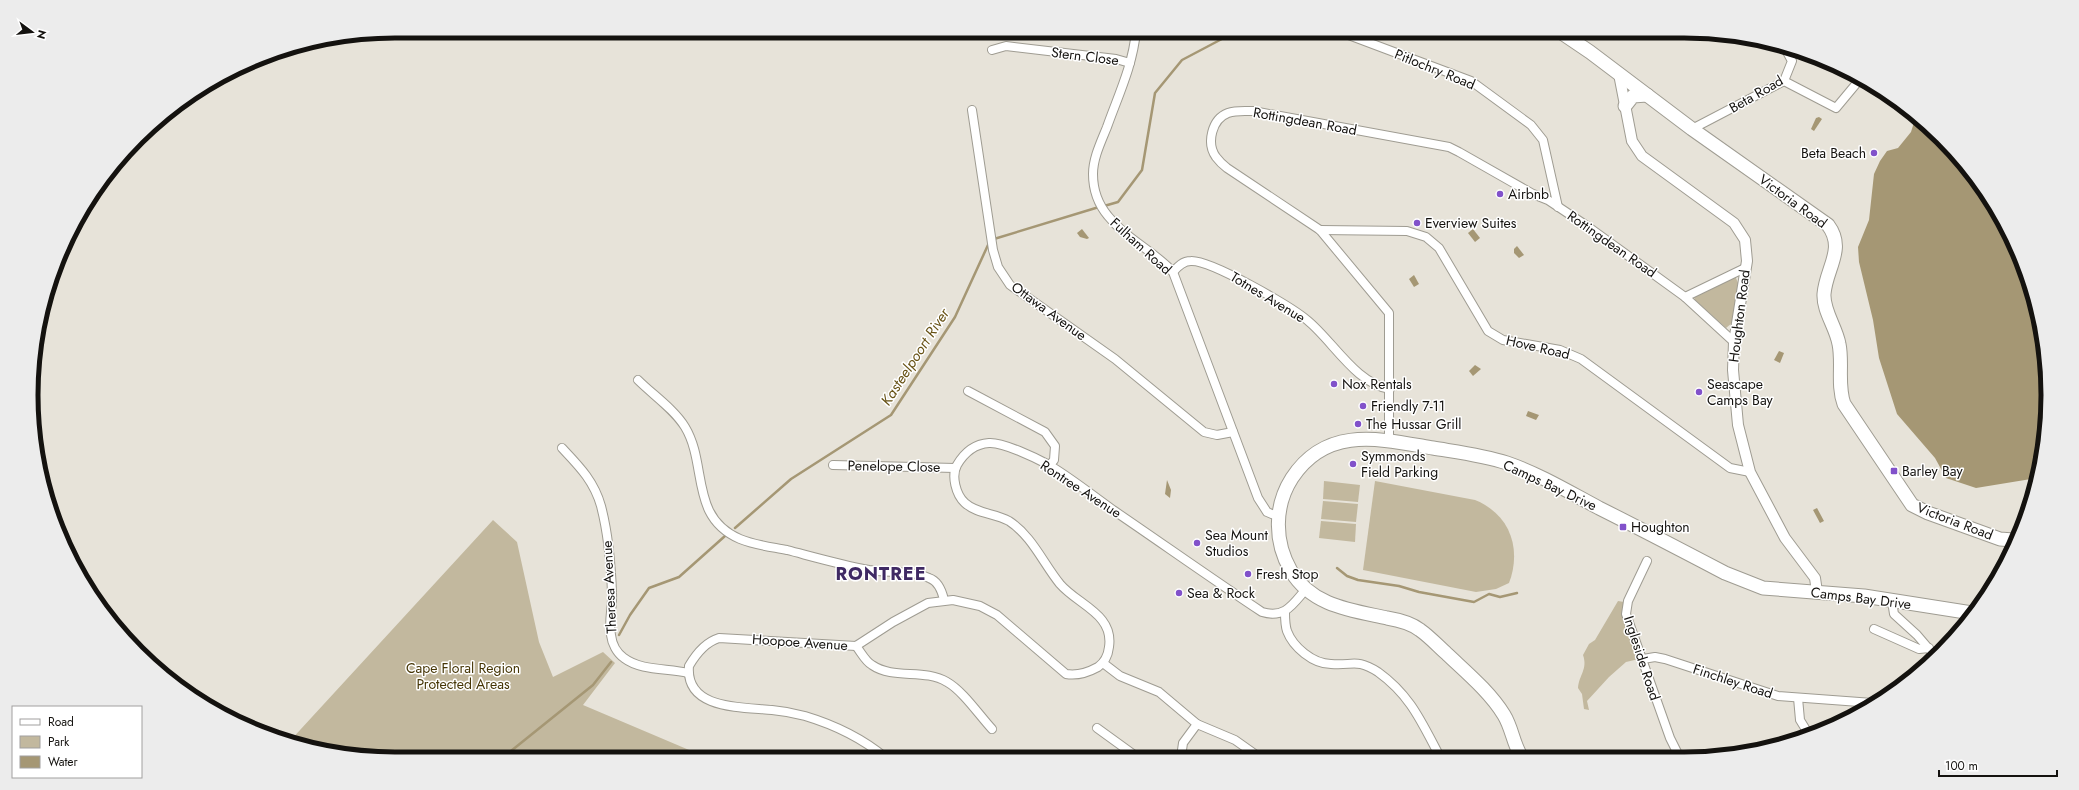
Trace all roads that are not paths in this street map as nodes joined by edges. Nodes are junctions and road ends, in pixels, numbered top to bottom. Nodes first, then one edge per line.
1 (1135, 38) edge
2 (1357, 38) edge
3 (1569, 38) edge
4 (992, 50) dead end
5 (1788, 54) edge
6 (1130, 62) junction
7 (1619, 74) junction
8 (1784, 81) junction
9 (1857, 83) edge
10 (1647, 95) junction
11 (1625, 106) junction
12 (972, 110) dead end
13 (1692, 129) junction
14 (1558, 207) junction
15 (1320, 230) junction
16 (1745, 268) junction
17 (1174, 272) junction
18 (1685, 297) junction
19 (1734, 342) junction
20 (638, 380) dead end
21 (1390, 389) junction
22 (968, 391) dead end
23 (1233, 432) junction
24 (1389, 440) junction
25 (562, 448) dead end
26 (833, 465) dead end
27 (1049, 466) junction
28 (956, 468) junction
29 (1750, 472) junction
30 (1278, 517) junction
31 (2010, 540) edge
32 (1648, 560) dead end
33 (1306, 589) junction
34 (1817, 592) junction
35 (944, 600) junction
36 (1892, 601) junction
37 (1285, 612) junction
38 (1967, 612) edge
39 (1874, 629) dead end
40 (856, 646) junction
41 (1929, 648) junction
42 (1931, 651) edge
43 (1643, 659) junction
44 (1103, 663) junction
45 (688, 673) junction
46 (1798, 698) junction
47 (1865, 702) edge
48 (1197, 724) junction
49 (1097, 728) dead end
50 (992, 729) dead end
51 (1806, 730) edge
52 (878, 752) edge
53 (1130, 752) edge
54 (1182, 752) edge
55 (1252, 752) edge
56 (1437, 752) edge
57 (1519, 752) edge
58 (1677, 752) edge

1 - 6 street, Fulham Road
2 - 14 street, Pitlochry Road
3 - 7 main road, Victoria Road
4 - 6 street, Stern Close
5 - 8 street, Beta Road
6 - 17 street, Fulham Road
7 - 10 main road, Victoria Road
7 - 11 street, Houghton Road
8 - 9 street
8 - 13 street, Beta Road
10 - 11 main road
10 - 13 main road, Victoria Road
11 - 16 street, Houghton Road
12 - 23 street, Ottawa Avenue
13 - 31 main road, Victoria Road
14 - 15 street, Rottingdean Road
14 - 18 street, Rottingdean Road
15 - 21 street, Rottingdean Road
15 - 29 street, Hove Road
16 - 18 street
16 - 19 street, Houghton Road
17 - 21 street, Totnes Avenue
17 - 23 street, Fulham Road
18 - 19 street, Rottingdean Road
19 - 29 street, Houghton Road
20 - 35 street
21 - 24 street, Rottingdean Road
22 - 27 street
23 - 30 street, Fulham Road
24 - 30 main road, Camps Bay Drive
24 - 34 main road, Camps Bay Drive
25 - 45 street, Theresa Avenue
26 - 28 street, Penelope Close
27 - 28 street, Rontree Avenue
27 - 37 street, Rontree Avenue
28 - 44 street
29 - 34 street, Houghton Road
30 - 33 main road, Camps Bay Drive
32 - 43 street, Ingleside Road
33 - 37 street
33 - 57 main road, Camps Bay Drive
34 - 36 main road, Camps Bay Drive
35 - 40 street, Hoopoe Avenue
35 - 44 street
36 - 38 main road, Camps Bay Drive
36 - 41 street
37 - 56 street
39 - 41 street
40 - 45 street, Hoopoe Avenue
40 - 50 street
41 - 42 street
43 - 46 street, Finchley Road
43 - 58 street, Ingleside Road
44 - 48 street
45 - 52 street
46 - 47 street, Finchley Road
46 - 51 street
48 - 54 street
48 - 55 street
49 - 53 street

